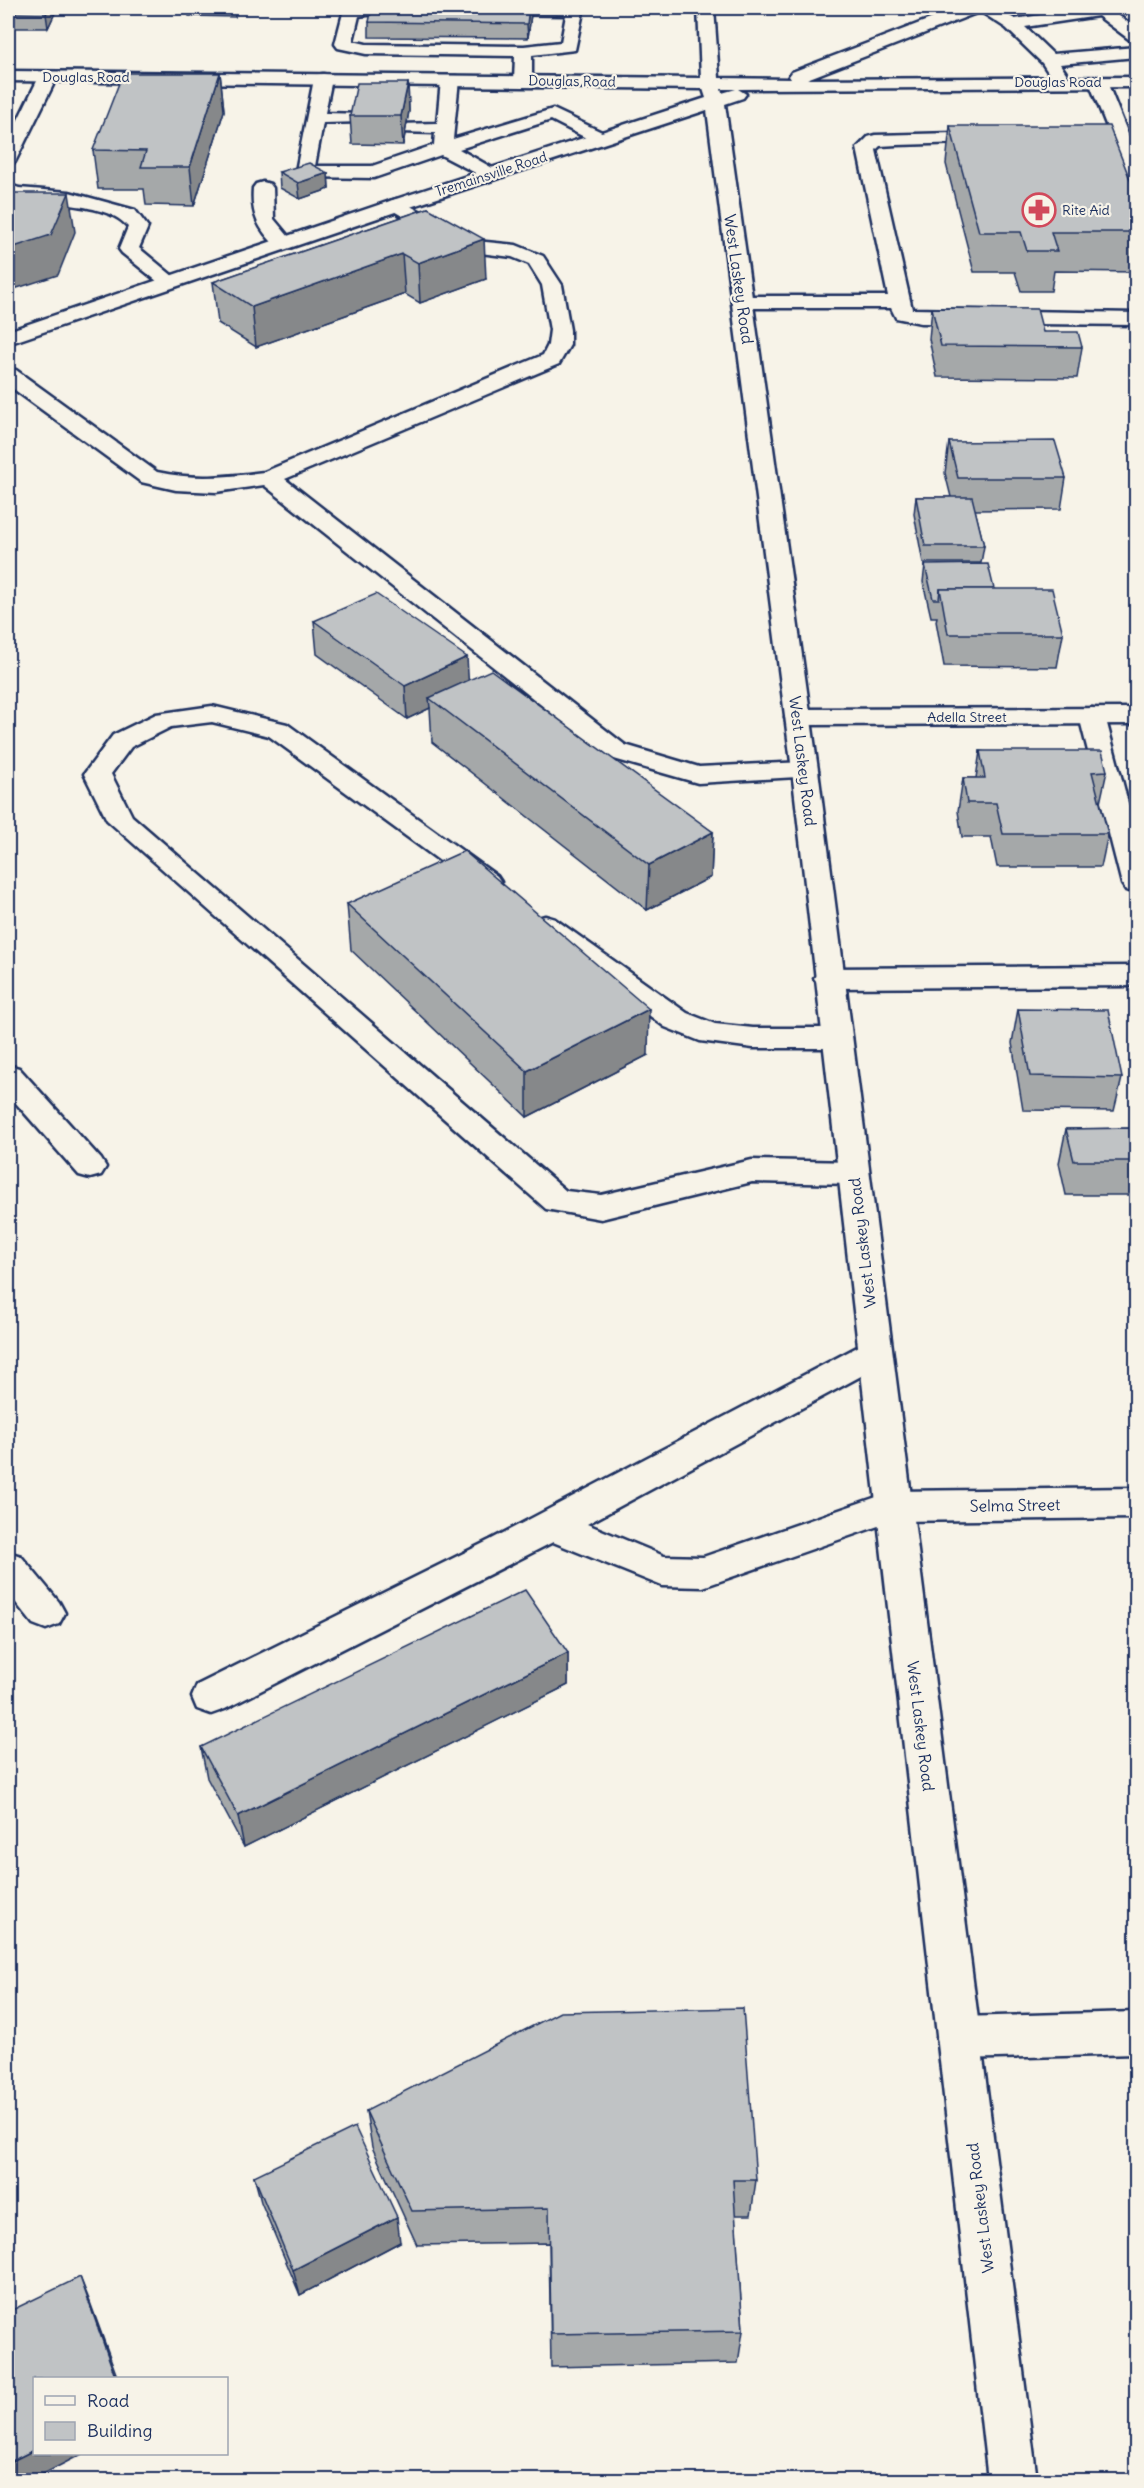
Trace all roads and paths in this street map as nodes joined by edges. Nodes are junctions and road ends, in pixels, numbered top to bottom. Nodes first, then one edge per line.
1 (706, 8) edge
2 (973, 8) edge
3 (983, 8) edge
4 (577, 9) edge
5 (1102, 9) edge
6 (430, 10) edge
7 (481, 10) edge
8 (1012, 24) junction
9 (1128, 31) edge
10 (1049, 37) dead end
11 (1029, 40) junction
12 (524, 51) junction
13 (1137, 52) edge
14 (1049, 60) junction
15 (8, 76) edge
16 (48, 77) junction
17 (323, 79) junction
18 (450, 80) junction
19 (523, 81) junction
20 (1063, 82) junction
21 (1098, 82) junction
22 (1137, 82) edge
23 (775, 84) junction
24 (712, 91) junction
25 (314, 122) junction
26 (356, 123) edge
27 (407, 123) edge
28 (445, 124) junction
29 (600, 138) junction
30 (1015, 138) edge
31 (1051, 138) edge
32 (1121, 138) junction
33 (443, 148) junction
34 (8, 158) edge
35 (489, 174) junction
36 (1137, 176) edge
37 (263, 188) dead end
38 (8, 190) edge
39 (397, 205) junction
40 (284, 243) junction
41 (170, 282) junction
42 (742, 302) junction
43 (900, 302) junction
44 (1137, 319) edge
45 (8, 338) edge
46 (8, 375) edge
47 (269, 478) junction
48 (1092, 716) junction
49 (1137, 716) edge
50 (798, 717) junction
51 (805, 770) junction
52 (1137, 884) edge
53 (1137, 976) edge
54 (829, 978) junction
55 (837, 1038) junction
56 (8, 1075) edge
57 (90, 1167) dead end
58 (854, 1173) junction
59 (875, 1353) junction
60 (1137, 1503) edge
61 (894, 1506) junction
62 (551, 1525) junction
63 (8, 1566) edge
64 (46, 1613) dead end
65 (211, 1697) dead end
66 (1137, 2033) edge
67 (959, 2038) junction
68 (1013, 2481) edge

1 - 24 street, West Laskey Road
2 - 23 street, Tremainsville Road
3 - 8 street
4 - 7 street
4 - 12 street
5 - 8 street
5 - 9 street
6 - 12 street
8 - 11 street
10 - 11 street
11 - 14 street
12 - 19 street
13 - 14 street
14 - 20 street
15 - 16 street, Douglas Road
16 - 17 street, Douglas Road
16 - 34 street
17 - 18 street, Douglas Road
17 - 25 street
18 - 19 street, Douglas Road
18 - 28 street
19 - 24 street, Douglas Road
20 - 21 street, Douglas Road
20 - 23 street, Douglas Road
21 - 22 street, Douglas Road
21 - 32 street
23 - 24 street, Tremainsville Road
24 - 29 street, Tremainsville Road
24 - 42 street, West Laskey Road
25 - 26 street
25 - 33 street
27 - 28 street
28 - 33 street
29 - 33 street
29 - 35 street, Tremainsville Road
30 - 43 street
31 - 32 street
32 - 36 street
33 - 35 street
35 - 39 street, Tremainsville Road
37 - 40 street
38 - 41 street
39 - 40 street, Tremainsville Road
39 - 47 street
40 - 41 street, Tremainsville Road
41 - 45 street, Tremainsville Road
42 - 43 street
42 - 50 street, West Laskey Road
43 - 44 street
46 - 47 street
47 - 51 street
48 - 49 street, Adella Street
48 - 50 street, Adella Street
48 - 52 street
50 - 51 street, West Laskey Road
51 - 54 street, West Laskey Road
53 - 54 street
54 - 55 street, West Laskey Road
55 - 58 street, West Laskey Road
55 - 58 street
56 - 57 street
58 - 59 street, West Laskey Road
59 - 61 street, West Laskey Road
59 - 62 street
60 - 61 street, Selma Street
61 - 62 street, Selma Street
61 - 67 street, West Laskey Road
62 - 65 street
63 - 64 street
66 - 67 street
67 - 68 street, West Laskey Road

